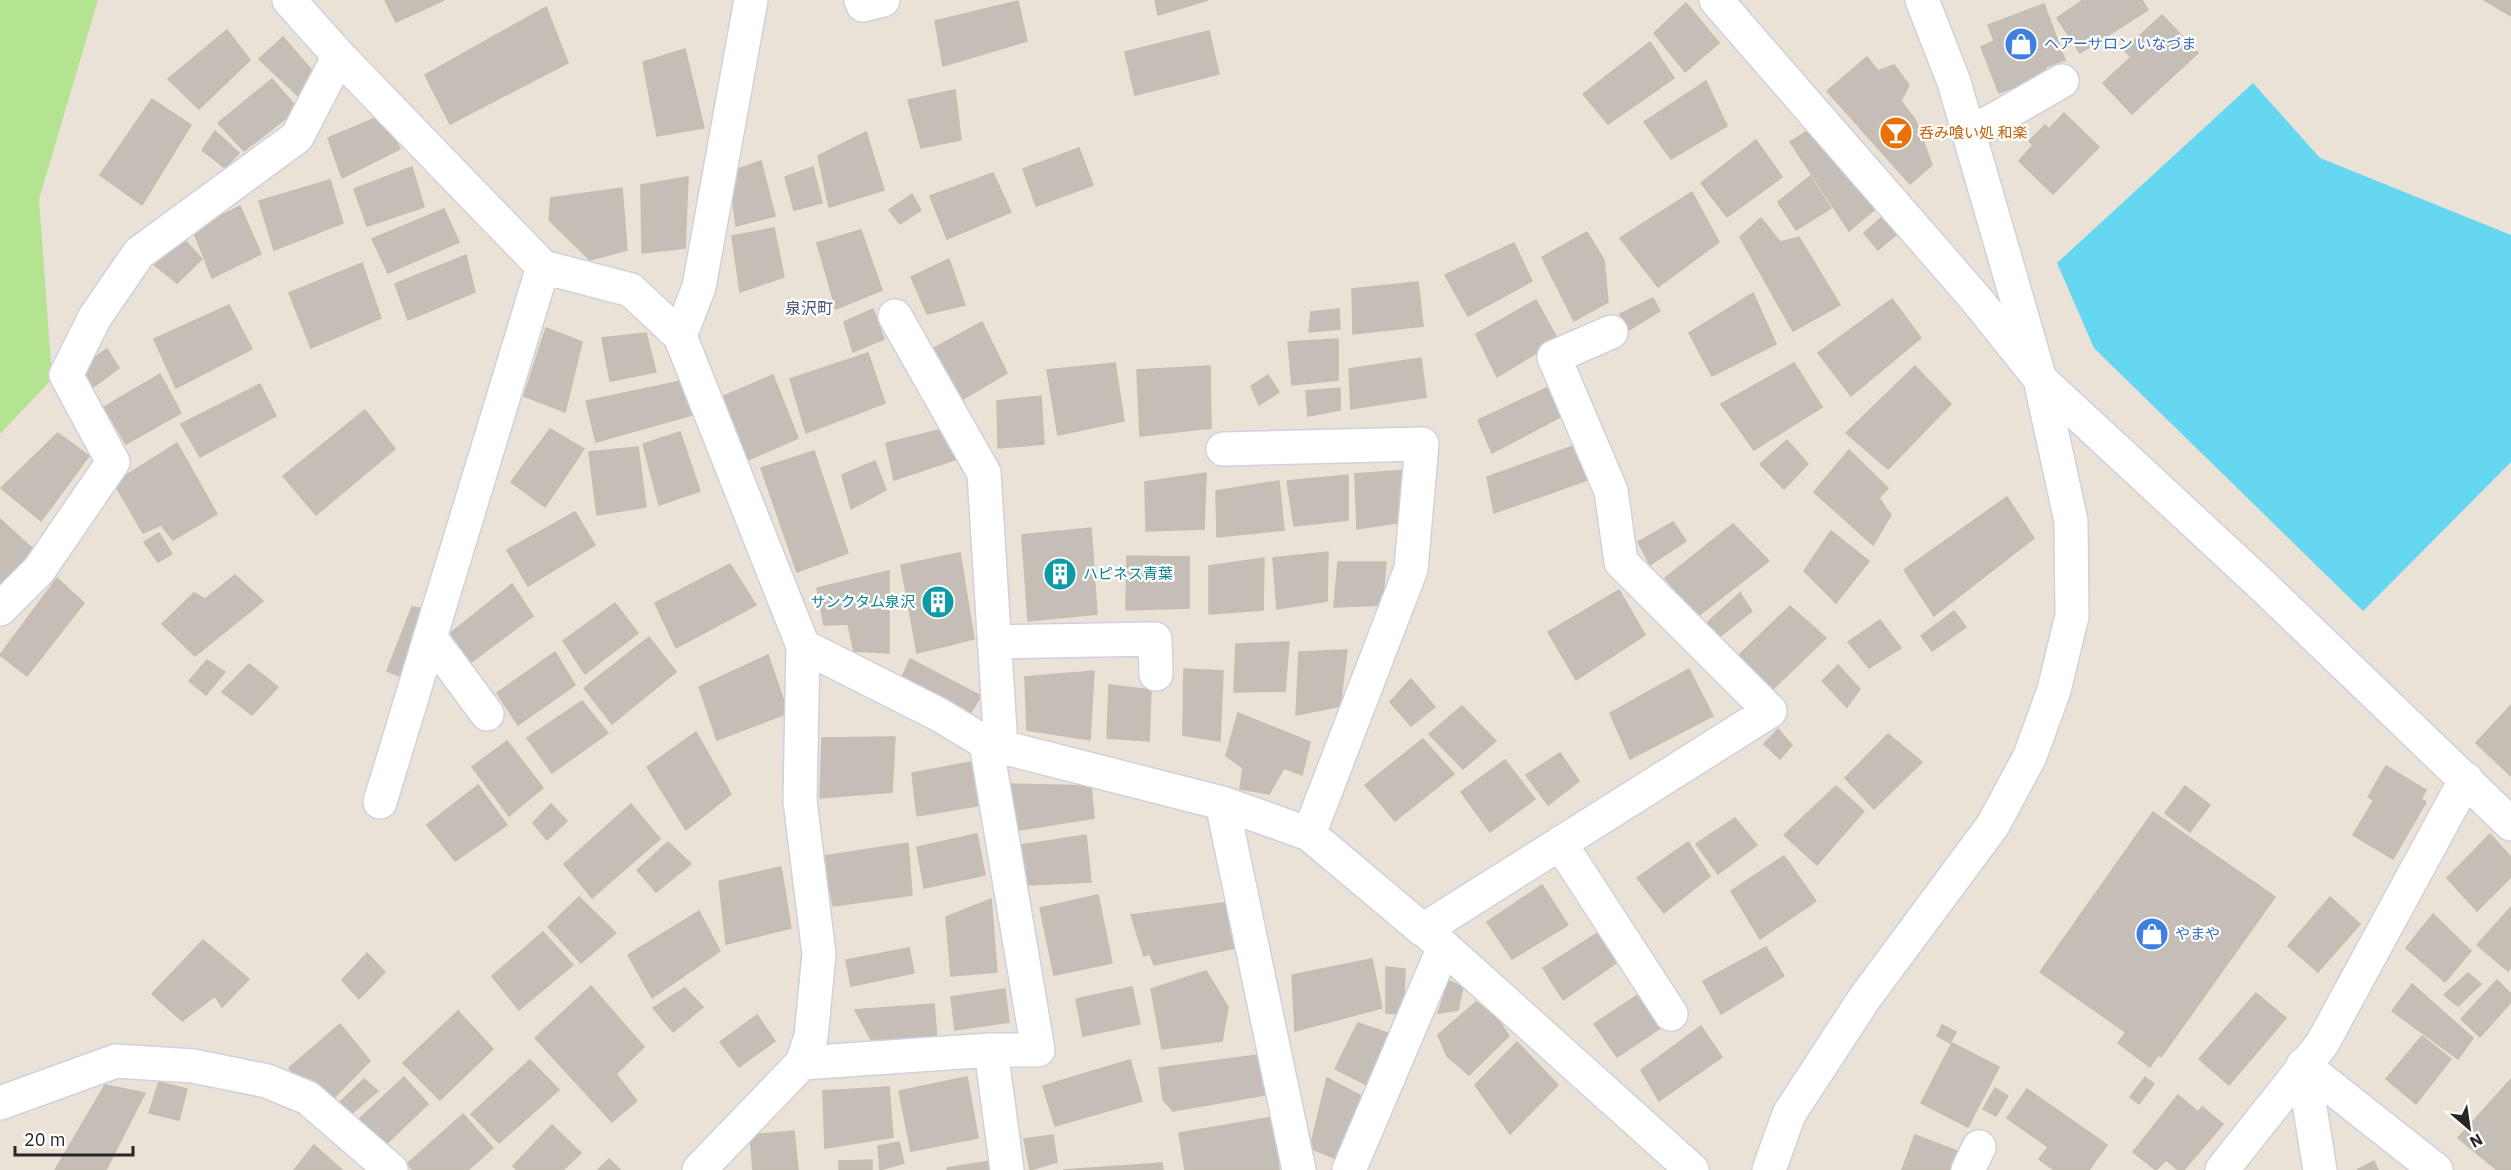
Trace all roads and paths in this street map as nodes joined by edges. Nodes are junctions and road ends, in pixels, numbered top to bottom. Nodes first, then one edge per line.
1 (289, 0) edge
2 (751, 0) edge
3 (861, 0) edge
4 (883, 0) edge
5 (1716, 0) edge
6 (1922, 0) edge
7 (339, 56) junction
8 (2062, 81) dead end
9 (1969, 134) junction
10 (543, 267) junction
11 (895, 316) dead end
12 (1611, 332) dead end
13 (680, 336) junction
14 (2040, 379) junction
15 (1223, 449) dead end
16 (0, 609) edge
17 (430, 637) junction
18 (994, 642) junction
19 (803, 646) junction
20 (1156, 674) dead end
21 (487, 714) dead end
22 (994, 745) junction
23 (2466, 779) junction
24 (380, 802) dead end
25 (1222, 803) junction
26 (2511, 824) edge
27 (1309, 834) junction
28 (1560, 843) junction
29 (1434, 938) junction
30 (1671, 1014) dead end
31 (991, 1050) junction
32 (802, 1063) junction
33 (2303, 1065) junction
34 (3, 1097) edge
35 (391, 1170) edge
36 (699, 1170) edge
37 (1006, 1170) edge
38 (1299, 1170) edge
39 (1349, 1170) edge
40 (1692, 1170) edge
41 (1769, 1170) edge
42 (2222, 1170) edge
43 (2320, 1170) edge
44 (2436, 1170) edge

1 - 7 street
2 - 13 street
3 - 4 street
5 - 14 street
6 - 9 street
7 - 10 street
7 - 16 street
8 - 9 street
9 - 14 street
10 - 13 street
10 - 17 street
11 - 18 street
12 - 28 street
13 - 19 street
14 - 23 street
14 - 41 street
15 - 27 street
17 - 21 street
17 - 24 street
18 - 20 street
18 - 22 street
19 - 22 street
19 - 32 street
22 - 25 street
22 - 31 street
23 - 26 street
23 - 33 street
25 - 27 street
25 - 38 street
27 - 29 street
28 - 29 street
28 - 30 street
29 - 39 street
29 - 40 street
31 - 32 street
31 - 37 street
32 - 36 street
33 - 42 street
33 - 43 street
33 - 44 street
34 - 35 street

